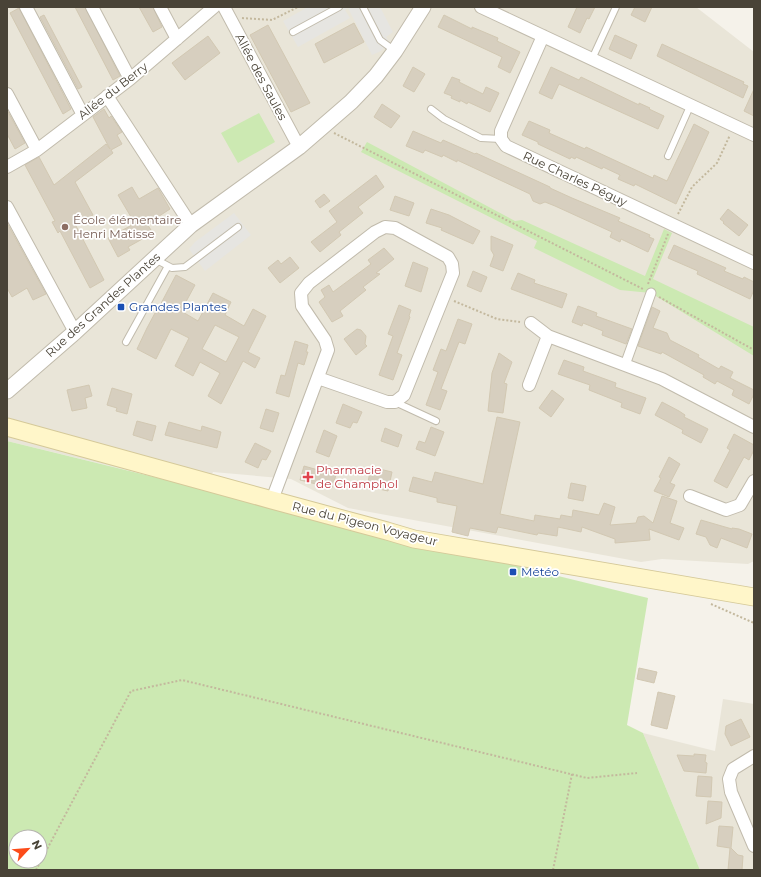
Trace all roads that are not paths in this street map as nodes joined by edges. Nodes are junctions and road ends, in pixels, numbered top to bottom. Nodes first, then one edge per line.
1 (26, 7) edge
2 (92, 7) edge
3 (160, 7) edge
4 (214, 7) edge
5 (338, 7) edge
6 (363, 7) edge
7 (423, 7) edge
8 (481, 7) edge
9 (616, 7) edge
10 (227, 12) edge
11 (293, 32) dead end
12 (544, 36) junction
13 (177, 39) junction
14 (394, 51) junction
15 (592, 59) junction
16 (130, 79) junction
17 (7, 94) edge
18 (107, 96) junction
19 (691, 104) junction
20 (431, 109) dead end
21 (83, 115) junction
22 (754, 134) edge
23 (501, 139) junction
24 (299, 147) junction
25 (37, 150) junction
26 (668, 156) dead end
27 (7, 167) edge
28 (7, 207) edge
29 (191, 225) junction
30 (238, 227) dead end
31 (155, 258) junction
32 (754, 263) edge
33 (168, 266) junction
34 (651, 293) road end
35 (531, 323) road end
36 (75, 332) junction
37 (548, 336) junction
38 (126, 342) dead end
39 (625, 365) junction
40 (318, 378) junction
41 (529, 385) dead end
42 (7, 391) edge
43 (395, 402) junction
44 (436, 421) dead end
45 (7, 427) edge
46 (754, 427) edge
47 (754, 481) edge
48 (690, 496) dead end
49 (272, 500) junction
50 (754, 597) edge
51 (754, 756) edge
52 (754, 846) edge

1 - 21 street
2 - 16 street
3 - 13 street
4 - 13 street, Allée du Berry
5 - 11 lane
6 - 14 lane
7 - 14 street, Rue des Grandes Plantes
8 - 12 street
9 - 15 lane
10 - 24 street, Allée des Saules
12 - 15 street
12 - 23 street
13 - 16 street, Allée du Berry
14 - 24 street, Rue des Grandes Plantes
15 - 19 street
16 - 18 street, Allée du Berry
17 - 25 street
18 - 21 street, Allée du Berry
18 - 29 street
19 - 22 street
19 - 26 lane
20 - 23 lane
21 - 25 street, Allée du Berry
23 - 32 street, Rue Charles Péguy
24 - 29 street, Rue des Grandes Plantes
25 - 27 street, Allée du Berry
28 - 36 street
29 - 31 street, Rue des Grandes Plantes
30 - 33 lane
31 - 33 lane
31 - 36 street, Rue des Grandes Plantes
33 - 38 lane
34 - 39 street
35 - 37 street
36 - 42 street, Rue des Grandes Plantes
37 - 39 street
37 - 41 street
39 - 46 street
40 - 43 street
40 - 43 street
40 - 49 street
43 - 44 lane
45 - 49 main road, Rue du Pigeon Voyageur
47 - 48 street
49 - 50 main road, Rue du Pigeon Voyageur
51 - 52 street

